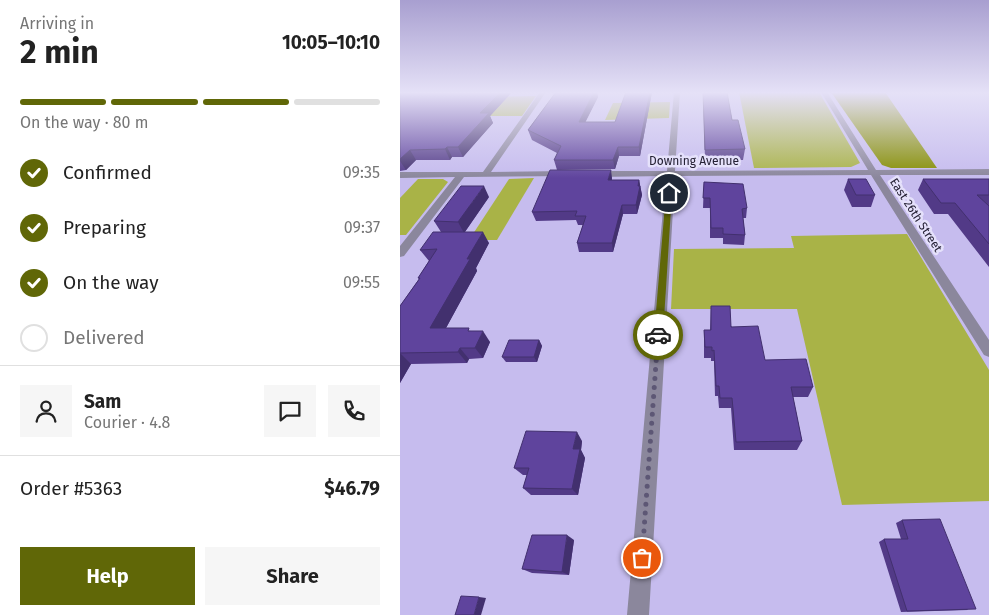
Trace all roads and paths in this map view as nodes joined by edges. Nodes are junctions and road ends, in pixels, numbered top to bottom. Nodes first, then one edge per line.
1 (523, 121) edge
2 (675, 121) edge
3 (842, 121) edge
4 (989, 172) edge
5 (874, 173) junction
6 (572, 174) edge
7 (582, 174) edge
8 (670, 174) junction
9 (400, 175) edge
10 (460, 175) junction
11 (484, 175) junction
12 (400, 253) edge
13 (989, 351) edge
14 (638, 615) edge

1 - 11 street
2 - 8 street
3 - 5 street, East 26th Street
4 - 5 street, Downing Avenue
5 - 8 street, Downing Avenue
5 - 13 street, East 26th Street
6 - 11 street
7 - 8 street, Downing Avenue
8 - 14 street
9 - 10 street
10 - 11 street
10 - 12 street

